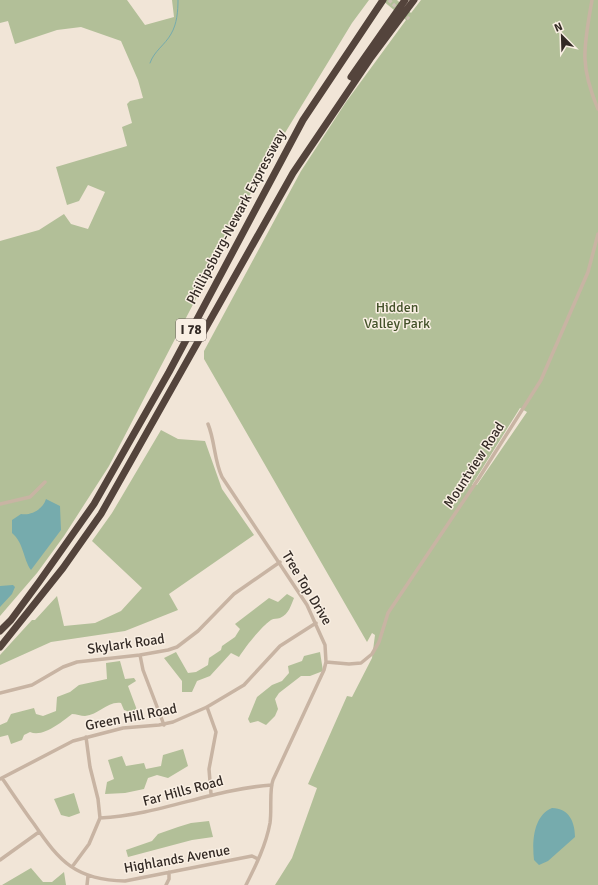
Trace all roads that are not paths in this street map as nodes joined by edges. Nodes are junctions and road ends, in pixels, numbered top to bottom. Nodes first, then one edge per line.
1 (383, 0) edge
2 (405, 0) edge
3 (414, 0) edge
4 (592, 0) edge
5 (598, 109) edge
6 (313, 141) junction
7 (598, 234) edge
8 (208, 424) dead end
9 (45, 482) dead end
10 (0, 504) edge
11 (280, 562) junction
12 (316, 623) junction
13 (0, 630) edge
14 (0, 647) edge
15 (140, 655) junction
16 (326, 662) junction
17 (0, 693) edge
18 (208, 707) junction
19 (164, 725) junction
20 (86, 737) junction
21 (1, 778) edge
22 (272, 785) junction
23 (211, 794) junction
24 (100, 818) junction
25 (39, 832) junction
26 (258, 859) junction
27 (0, 860) edge
28 (72, 868) junction
29 (169, 872) junction
30 (88, 876) junction
31 (87, 885) edge
32 (166, 885) edge
33 (246, 885) edge

1 - 13 highway, Phillipsburg-Newark Expressway / I 78
2 - 6 highway, Phillipsburg-Newark Expressway / I 78
3 - 6 highway, Phillipsburg-Newark Expressway / I 78
4 - 5 street
6 - 14 highway, Phillipsburg-Newark Expressway / I 78
7 - 16 street, Mountview Road
8 - 11 street, Tree Top Drive
9 - 10 street
11 - 12 street, Tree Top Drive
11 - 15 street, Skylark Road
12 - 16 street, Tree Top Drive
12 - 18 street, Green Hill Road
15 - 17 street, Skylark Road
15 - 19 street
16 - 22 street, Tree Top Drive
18 - 19 street, Green Hill Road
18 - 23 street
19 - 20 street, Green Hill Road
20 - 21 street, Green Hill Road
20 - 24 street
21 - 25 street, Highlands Avenue
22 - 23 street, Far Hills Road
22 - 26 street, Tree Top Drive
23 - 24 street, Far Hills Road
24 - 28 street
25 - 27 street
25 - 28 street, Highlands Avenue
26 - 29 street, Highlands Avenue
26 - 33 street, Tree Top Drive
28 - 30 street, Highlands Avenue
29 - 30 street, Highlands Avenue
29 - 32 street
30 - 31 street

